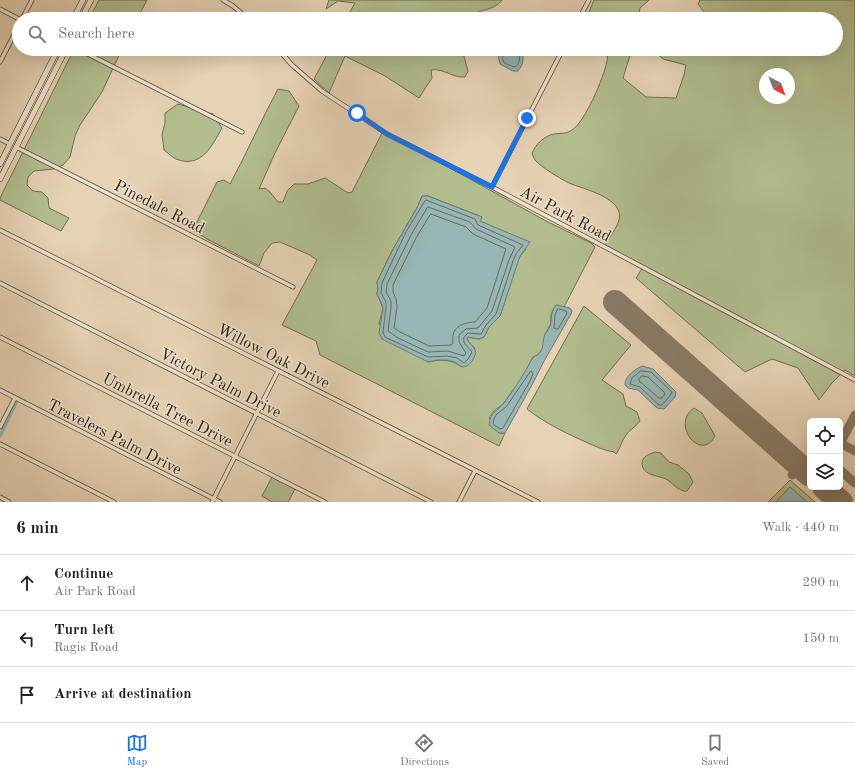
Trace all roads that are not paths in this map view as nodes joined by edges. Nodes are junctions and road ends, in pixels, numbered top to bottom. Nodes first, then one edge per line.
1 (32, 0) edge
2 (83, 0) edge
3 (91, 0) edge
4 (223, 0) edge
5 (589, 0) edge
6 (0, 9) edge
7 (24, 12) edge
8 (77, 12) edge
9 (85, 12) edge
10 (240, 12) edge
11 (583, 12) edge
12 (12, 15) edge
13 (12, 39) edge
14 (54, 56) edge
15 (62, 56) edge
16 (92, 56) edge
17 (284, 56) edge
18 (559, 56) edge
19 (0, 62) edge
20 (242, 132) dead end
21 (0, 139) edge
22 (10, 144) junction
23 (16, 147) junction
24 (0, 164) edge
25 (0, 180) edge
26 (492, 187) junction
27 (0, 230) edge
28 (0, 283) edge
29 (293, 287) dead end
30 (0, 337) edge
31 (278, 371) junction
32 (855, 380) edge
33 (0, 390) edge
34 (15, 398) junction
35 (256, 413) junction
36 (0, 427) edge
37 (0, 444) edge
38 (235, 456) junction
39 (475, 470) junction
40 (0, 497) edge
41 (213, 500) edge
42 (9, 502) edge
43 (114, 502) edge
44 (220, 502) edge
45 (325, 502) edge
46 (431, 502) edge
47 (459, 502) edge
48 (538, 502) edge

1 - 7 street
2 - 8 main road
3 - 9 main road
4 - 10 street
5 - 11 street
6 - 12 street
13 - 19 street
14 - 22 main road
15 - 23 main road
16 - 20 street
17 - 26 street, Air Park Road
18 - 26 street
21 - 22 street
22 - 24 main road
23 - 25 main road
23 - 29 street, Pinedale Road
26 - 32 street, Air Park Road
27 - 31 street, Willow Oak Drive
28 - 35 street, Victory Palm Drive
30 - 38 street, Umbrella Tree Drive
31 - 35 street
31 - 39 street, Willow Oak Drive
33 - 34 street, Travelers Palm Drive
34 - 36 street
34 - 41 street, Travelers Palm Drive
35 - 38 street
35 - 46 street, Victory Palm Drive
37 - 43 street
38 - 41 street
38 - 45 street, Umbrella Tree Drive
39 - 47 street
39 - 48 street, Willow Oak Drive
40 - 42 street
41 - 44 street, Travelers Palm Drive

